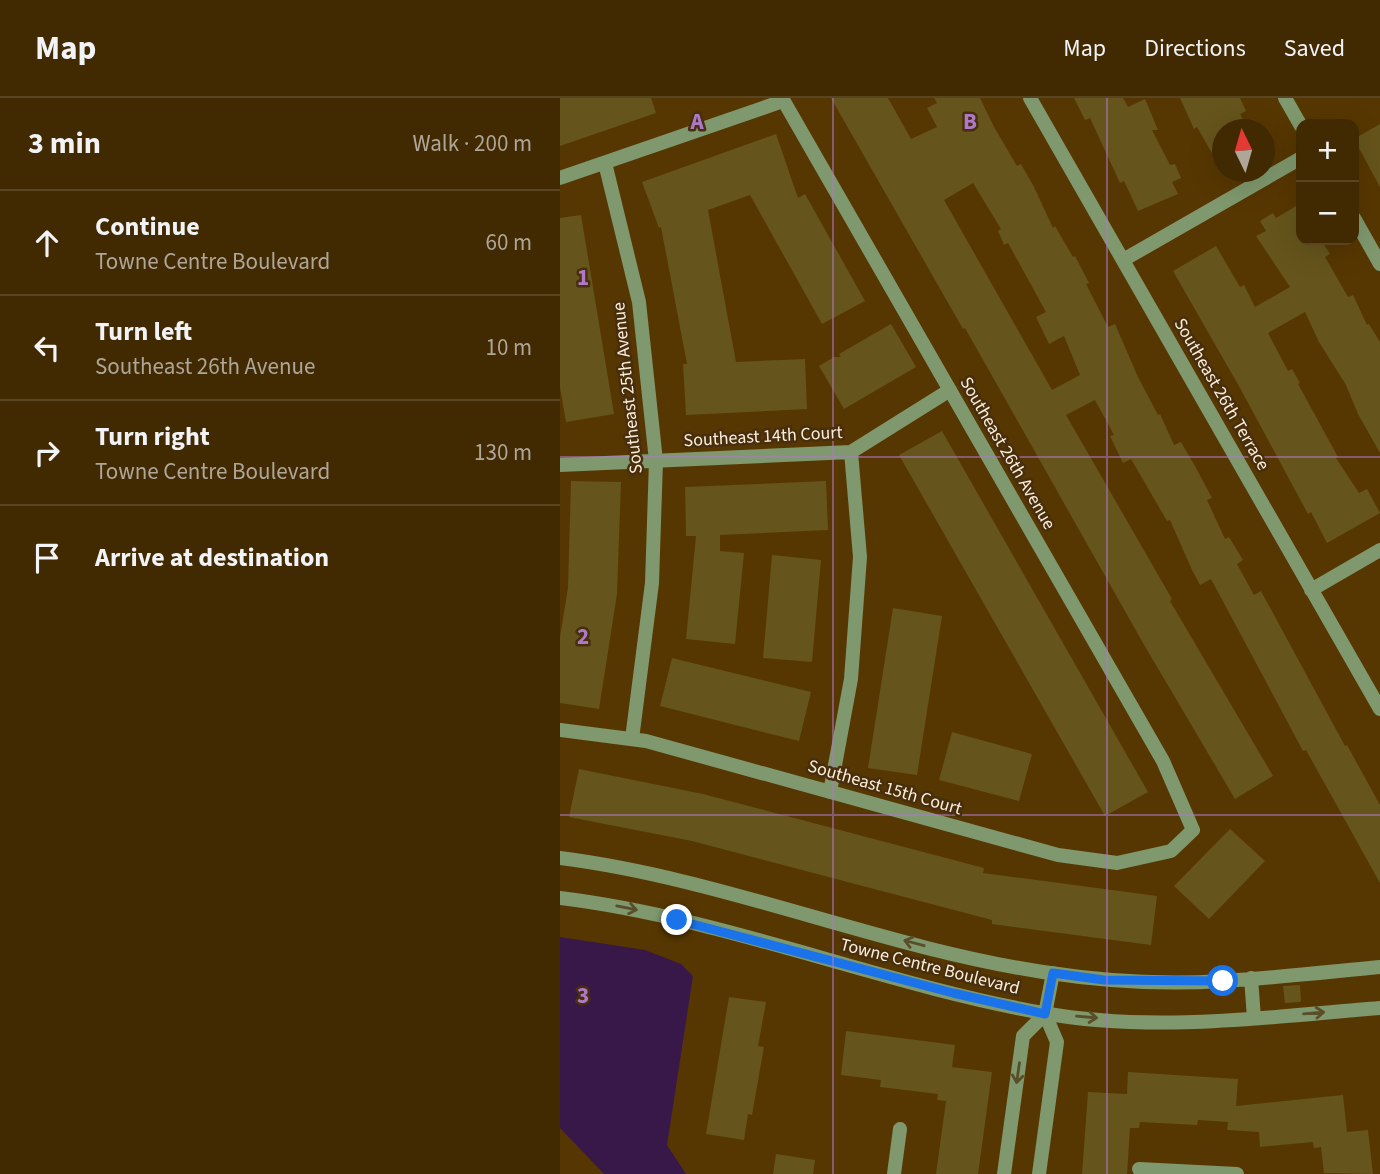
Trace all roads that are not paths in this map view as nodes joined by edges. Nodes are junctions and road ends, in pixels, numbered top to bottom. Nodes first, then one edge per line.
1 (1030, 98) edge
2 (1285, 98) edge
3 (783, 99) edge
4 (1297, 119) edge
5 (1296, 161) edge
6 (605, 163) junction
7 (560, 178) edge
8 (1359, 227) edge
9 (1124, 260) junction
10 (1380, 264) edge
11 (950, 390) junction
12 (851, 452) junction
13 (656, 461) junction
14 (560, 465) edge
15 (1380, 550) edge
16 (1311, 590) junction
17 (1380, 709) edge
18 (560, 730) edge
19 (632, 739) junction
20 (830, 792) junction
21 (1193, 830) joint
22 (560, 858) edge
23 (560, 898) edge
24 (1380, 967) edge
25 (1053, 973) junction
26 (1251, 978) junction
27 (1380, 1008) edge
28 (1045, 1014) junction
29 (1254, 1018) junction
30 (900, 1129) dead end
31 (1139, 1169) dead end
32 (894, 1174) edge
33 (1004, 1174) edge
34 (1039, 1174) edge
35 (1237, 1174) edge

1 - 9 street, Southeast 26th Terrace
2 - 4 street
3 - 6 street
3 - 11 street, Southeast 26th Avenue
5 - 9 street
6 - 7 street
6 - 13 street, Southeast 25th Avenue
8 - 10 street
9 - 16 street, Southeast 26th Terrace
11 - 12 street, Southeast 14th Court
11 - 21 street, Southeast 26th Avenue
12 - 13 street, Southeast 14th Court
12 - 20 street
13 - 14 street, Southeast 14th Court
13 - 19 street, Southeast 25th Avenue
15 - 16 street
16 - 17 street, Southeast 26th Terrace
18 - 19 street, Southeast 15th Court
19 - 20 street, Southeast 15th Court
20 - 21 street, Southeast 15th Court
25 -> 22 street, Towne Centre Boulevard
23 -> 28 street, Towne Centre Boulevard
24 - 26 street, Towne Centre Boulevard
25 - 26 street, Towne Centre Boulevard
25 - 28 street
26 - 29 street
29 -> 27 street, Towne Centre Boulevard
28 -> 29 street, Towne Centre Boulevard
28 -> 33 street
28 - 34 street
30 - 32 street
31 - 35 street

